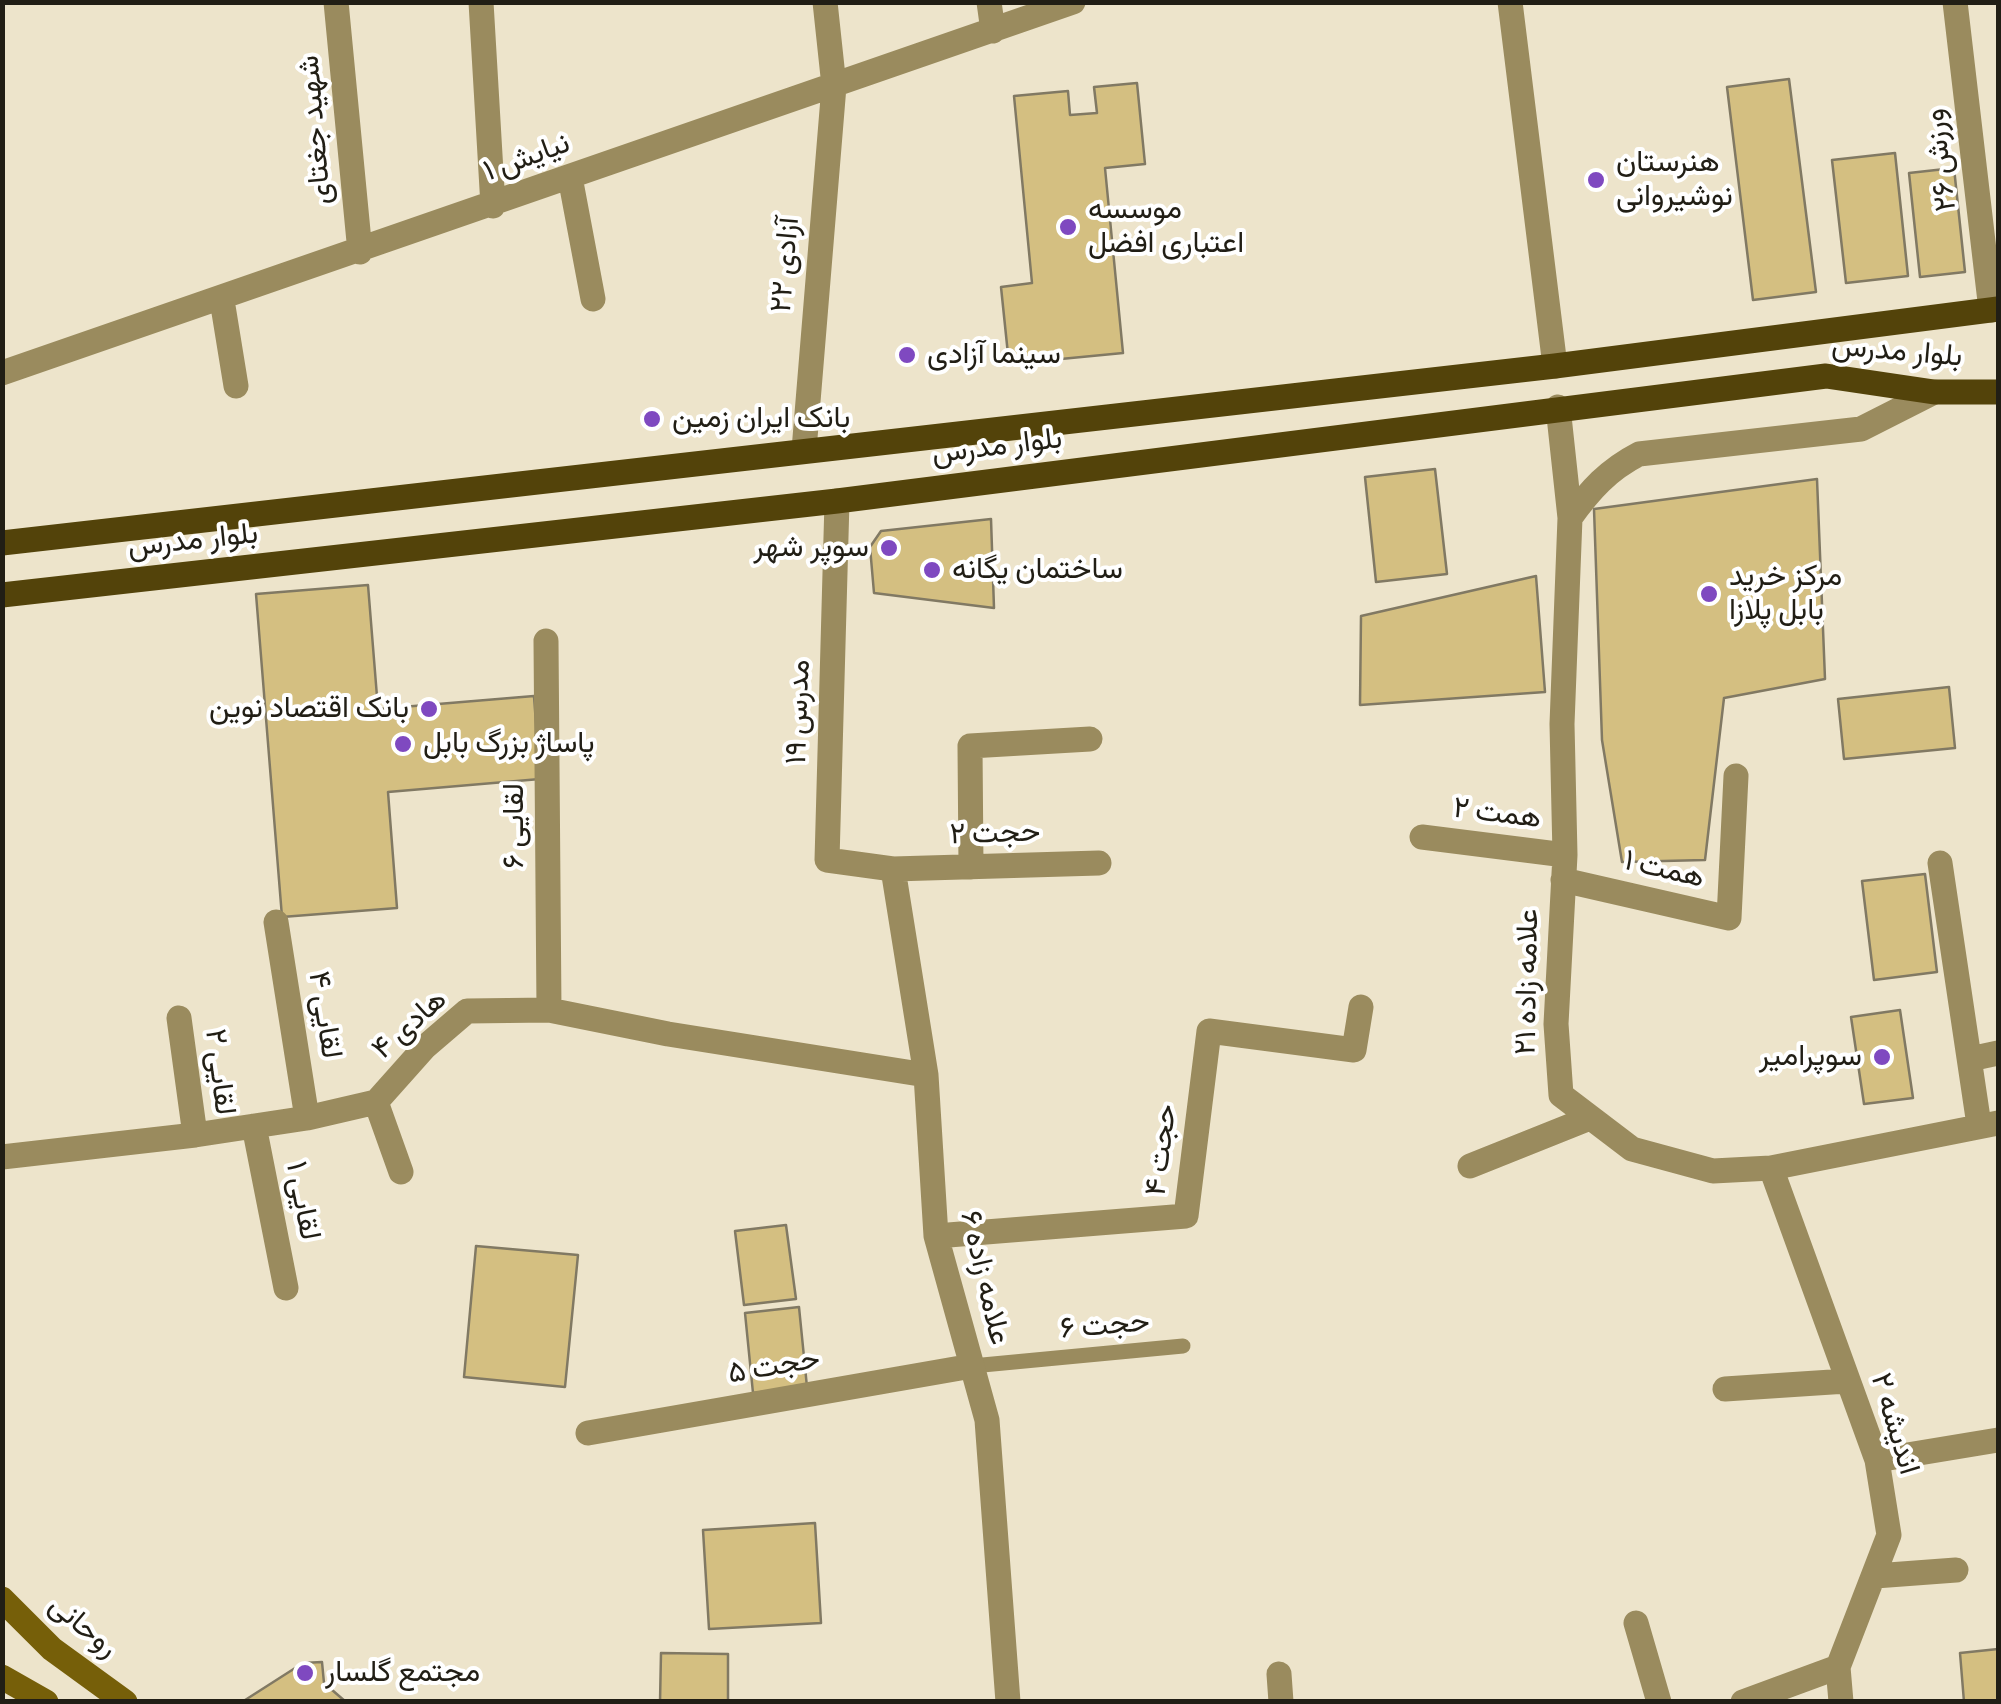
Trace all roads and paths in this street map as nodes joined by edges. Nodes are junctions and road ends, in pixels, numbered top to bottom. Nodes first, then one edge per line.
1 (336, 2) edge
2 (481, 2) edge
3 (825, 2) edge
4 (990, 2) edge
5 (1073, 2) edge
6 (1510, 2) edge
7 (1955, 2) edge
8 (993, 31) junction
9 (834, 86) junction
10 (570, 177) junction
11 (493, 206) junction
12 (360, 252) junction
13 (593, 298) dead end
14 (222, 300) junction
15 (1995, 310) edge
16 (1555, 366) junction
17 (2, 373) edge
18 (236, 386) dead end
19 (1934, 392) junction
20 (1998, 392) edge
21 (1558, 407) junction
22 (804, 450) junction
23 (837, 500) junction
24 (1570, 518) junction
25 (2, 544) edge
26 (2, 595) edge
27 (546, 640) dead end
28 (1090, 739) dead end
29 (1736, 776) dead end
30 (1422, 837) dead end
31 (1940, 863) dead end
32 (1098, 864) dead end
33 (971, 867) junction
34 (1564, 868) junction
35 (893, 869) junction
36 (276, 922) dead end
37 (1361, 1007) dead end
38 (549, 1010) junction
39 (180, 1018) dead end
40 (1998, 1053) edge
41 (1970, 1059) junction
42 (926, 1075) junction
43 (376, 1102) junction
44 (307, 1118) junction
45 (1590, 1118) junction
46 (1989, 1124) edge
47 (254, 1126) junction
48 (195, 1135) junction
49 (2, 1157) edge
50 (1470, 1166) dead end
51 (1771, 1168) junction
52 (401, 1172) dead end
53 (936, 1236) junction
54 (286, 1288) dead end
55 (1183, 1346) dead end
56 (972, 1366) junction
57 (1847, 1380) junction
58 (1726, 1389) dead end
59 (588, 1433) dead end
60 (1998, 1440) edge
61 (1877, 1460) junction
62 (1956, 1570) dead end
63 (1875, 1576) junction
64 (2, 1598) edge
65 (1636, 1623) dead end
66 (1838, 1667) junction
67 (1279, 1674) dead end
68 (2, 1677) edge
69 (46, 1702) edge
70 (125, 1702) edge
71 (1008, 1702) edge
72 (1282, 1702) edge
73 (1659, 1702) edge
74 (1743, 1702) edge
75 (1841, 1702) edge

1 - 12 street, شهید جغتای
2 - 11 street
3 - 9 street, آزادی ٢٢
4 - 8 street
5 - 8 street, نیایش ۱
6 - 16 street
7 - 15 street, ورزش ۲۶
8 - 9 street, نیایش ۱
9 - 10 street, نیایش ۱
9 - 22 street, آزادی ٢٢
10 - 11 street, نیایش ۱
10 - 13 street
11 - 12 street, نیایش ۱
12 - 14 street, نیایش ۱
14 - 17 street, نیایش ۱
14 - 18 street
15 - 16 main road, بلوار مدرس
16 - 22 main road, بلوار مدرس
19 - 20 main road, بلوار مدرس
19 - 21 main road, بلوار مدرس
19 - 24 street
21 - 23 main road, بلوار مدرس
21 - 24 street, علامه زاده ۲۱
22 - 25 main road, بلوار مدرس
23 - 26 main road, بلوار مدرس
23 - 35 street, مدرس ۱۹
24 - 34 street, علامه زاده ۲۱
27 - 38 street, لقایی ۶
28 - 33 street
29 - 34 street, همت ۱
30 - 34 street, همت ۲
31 - 41 street
32 - 33 street, حجت ۲
33 - 35 street, حجت ۲
34 - 45 street, علامه زاده ۲۱
35 - 42 street, علامه زاده ۶
36 - 44 street, لقایی ۴
37 - 53 street, حجت ۴
38 - 42 street, هادی ۴
38 - 43 street, هادی ۴
39 - 48 street, لقایی ۲
40 - 41 street
41 - 46 street
42 - 53 street, علامه زاده ۶
43 - 44 street, هادی ۴
43 - 52 street
44 - 47 street, هادی ۴
45 - 50 street
45 - 51 street, علامه زاده ۲۱
46 - 51 street, علامه زاده ۲۱
47 - 48 street, هادی ۴
47 - 54 street, لقایی ۱
48 - 49 street, هادی ۴
51 - 57 street, اندیشه ۲
53 - 56 street, علامه زاده ۶
55 - 56 lane, حجت ۶
56 - 59 street, حجت ۵
56 - 71 street, علامه زاده ۶
57 - 58 street
57 - 61 street, اندیشه ۲
60 - 61 street
61 - 63 street, اندیشه ۲
62 - 63 street
63 - 66 street, اندیشه ۲
64 - 70 main road, روحانی
65 - 73 street
66 - 74 street
66 - 75 street, اندیشه ۲
67 - 72 street
68 - 69 main road

